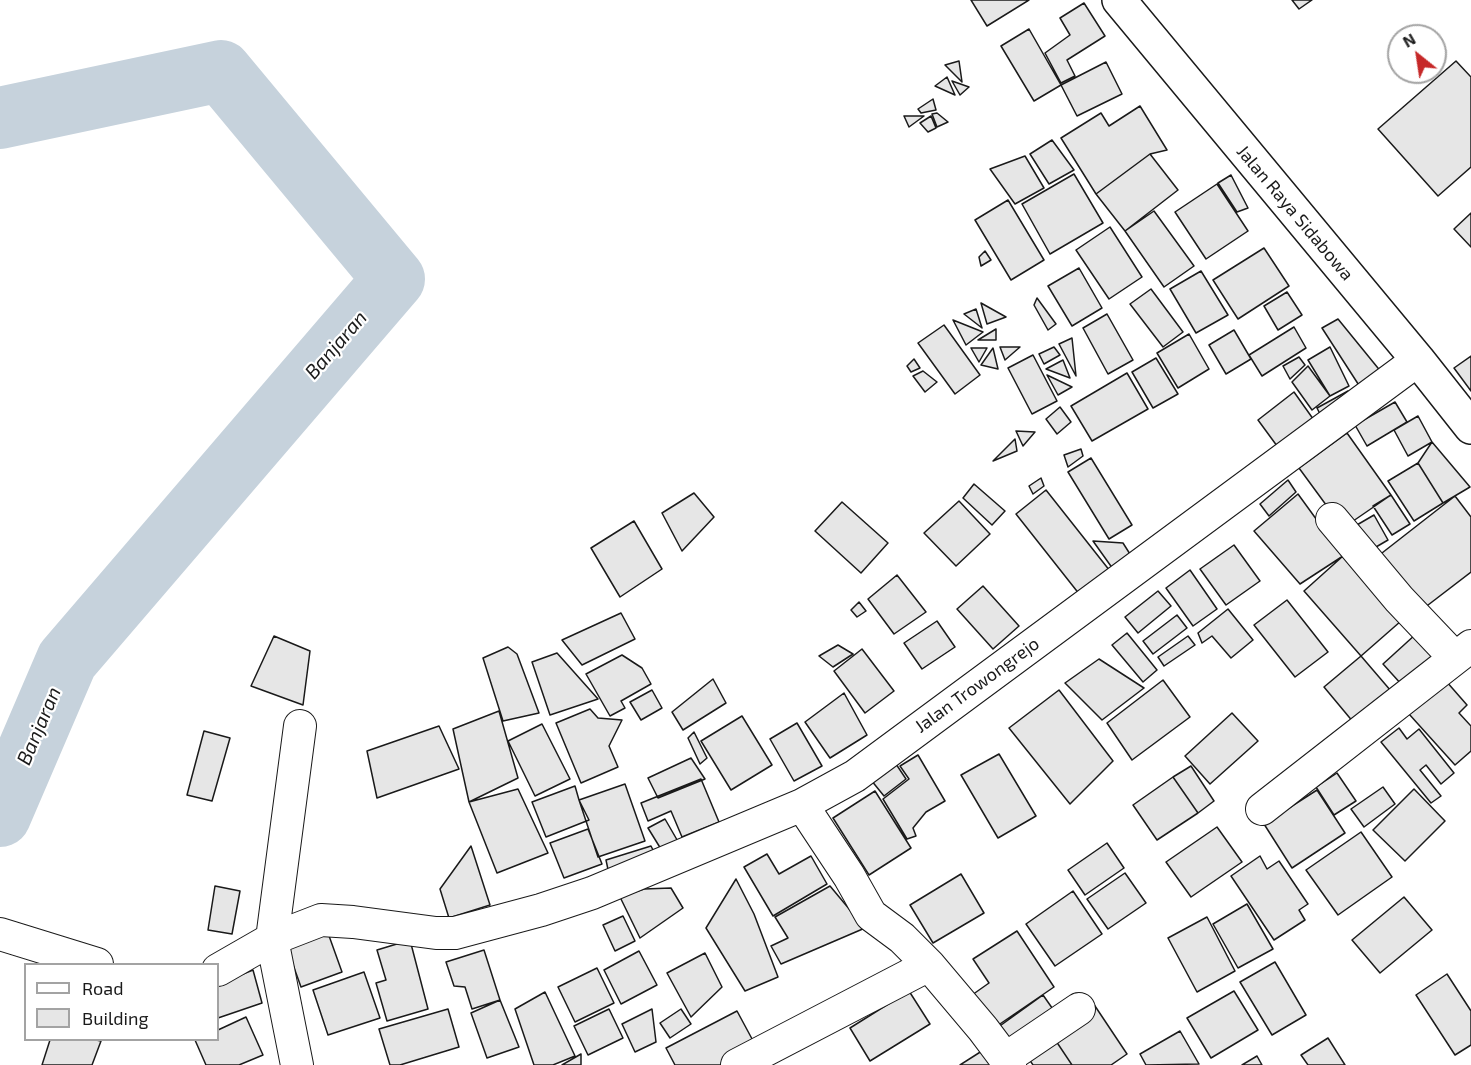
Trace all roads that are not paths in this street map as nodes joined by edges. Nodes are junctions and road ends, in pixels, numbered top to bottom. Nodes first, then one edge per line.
1 (1119, 0) edge
2 (1418, 360) junction
3 (1471, 427) edge
4 (1332, 519) dead end
5 (1463, 652) edge
6 (300, 726) dead end
7 (802, 805) junction
8 (1262, 809) dead end
9 (0, 934) edge
10 (272, 939) junction
11 (93, 963) edge
12 (929, 964) junction
13 (219, 969) edge
14 (1079, 1009) dead end
15 (1007, 1062) edge
16 (297, 1065) edge
17 (737, 1065) edge

1 - 2 highway, Jalan Raya Sidabowa
2 - 3 highway, Jalan Raya Sidabowa
2 - 7 street, Jalan Trowongrejo
4 - 5 street
5 - 8 street
6 - 10 street
7 - 10 street, Jalan Trowongrejo
7 - 12 street
9 - 11 street
10 - 13 street, Jalan Trowongrejo
10 - 16 street
12 - 15 street
12 - 17 street
14 - 15 street

